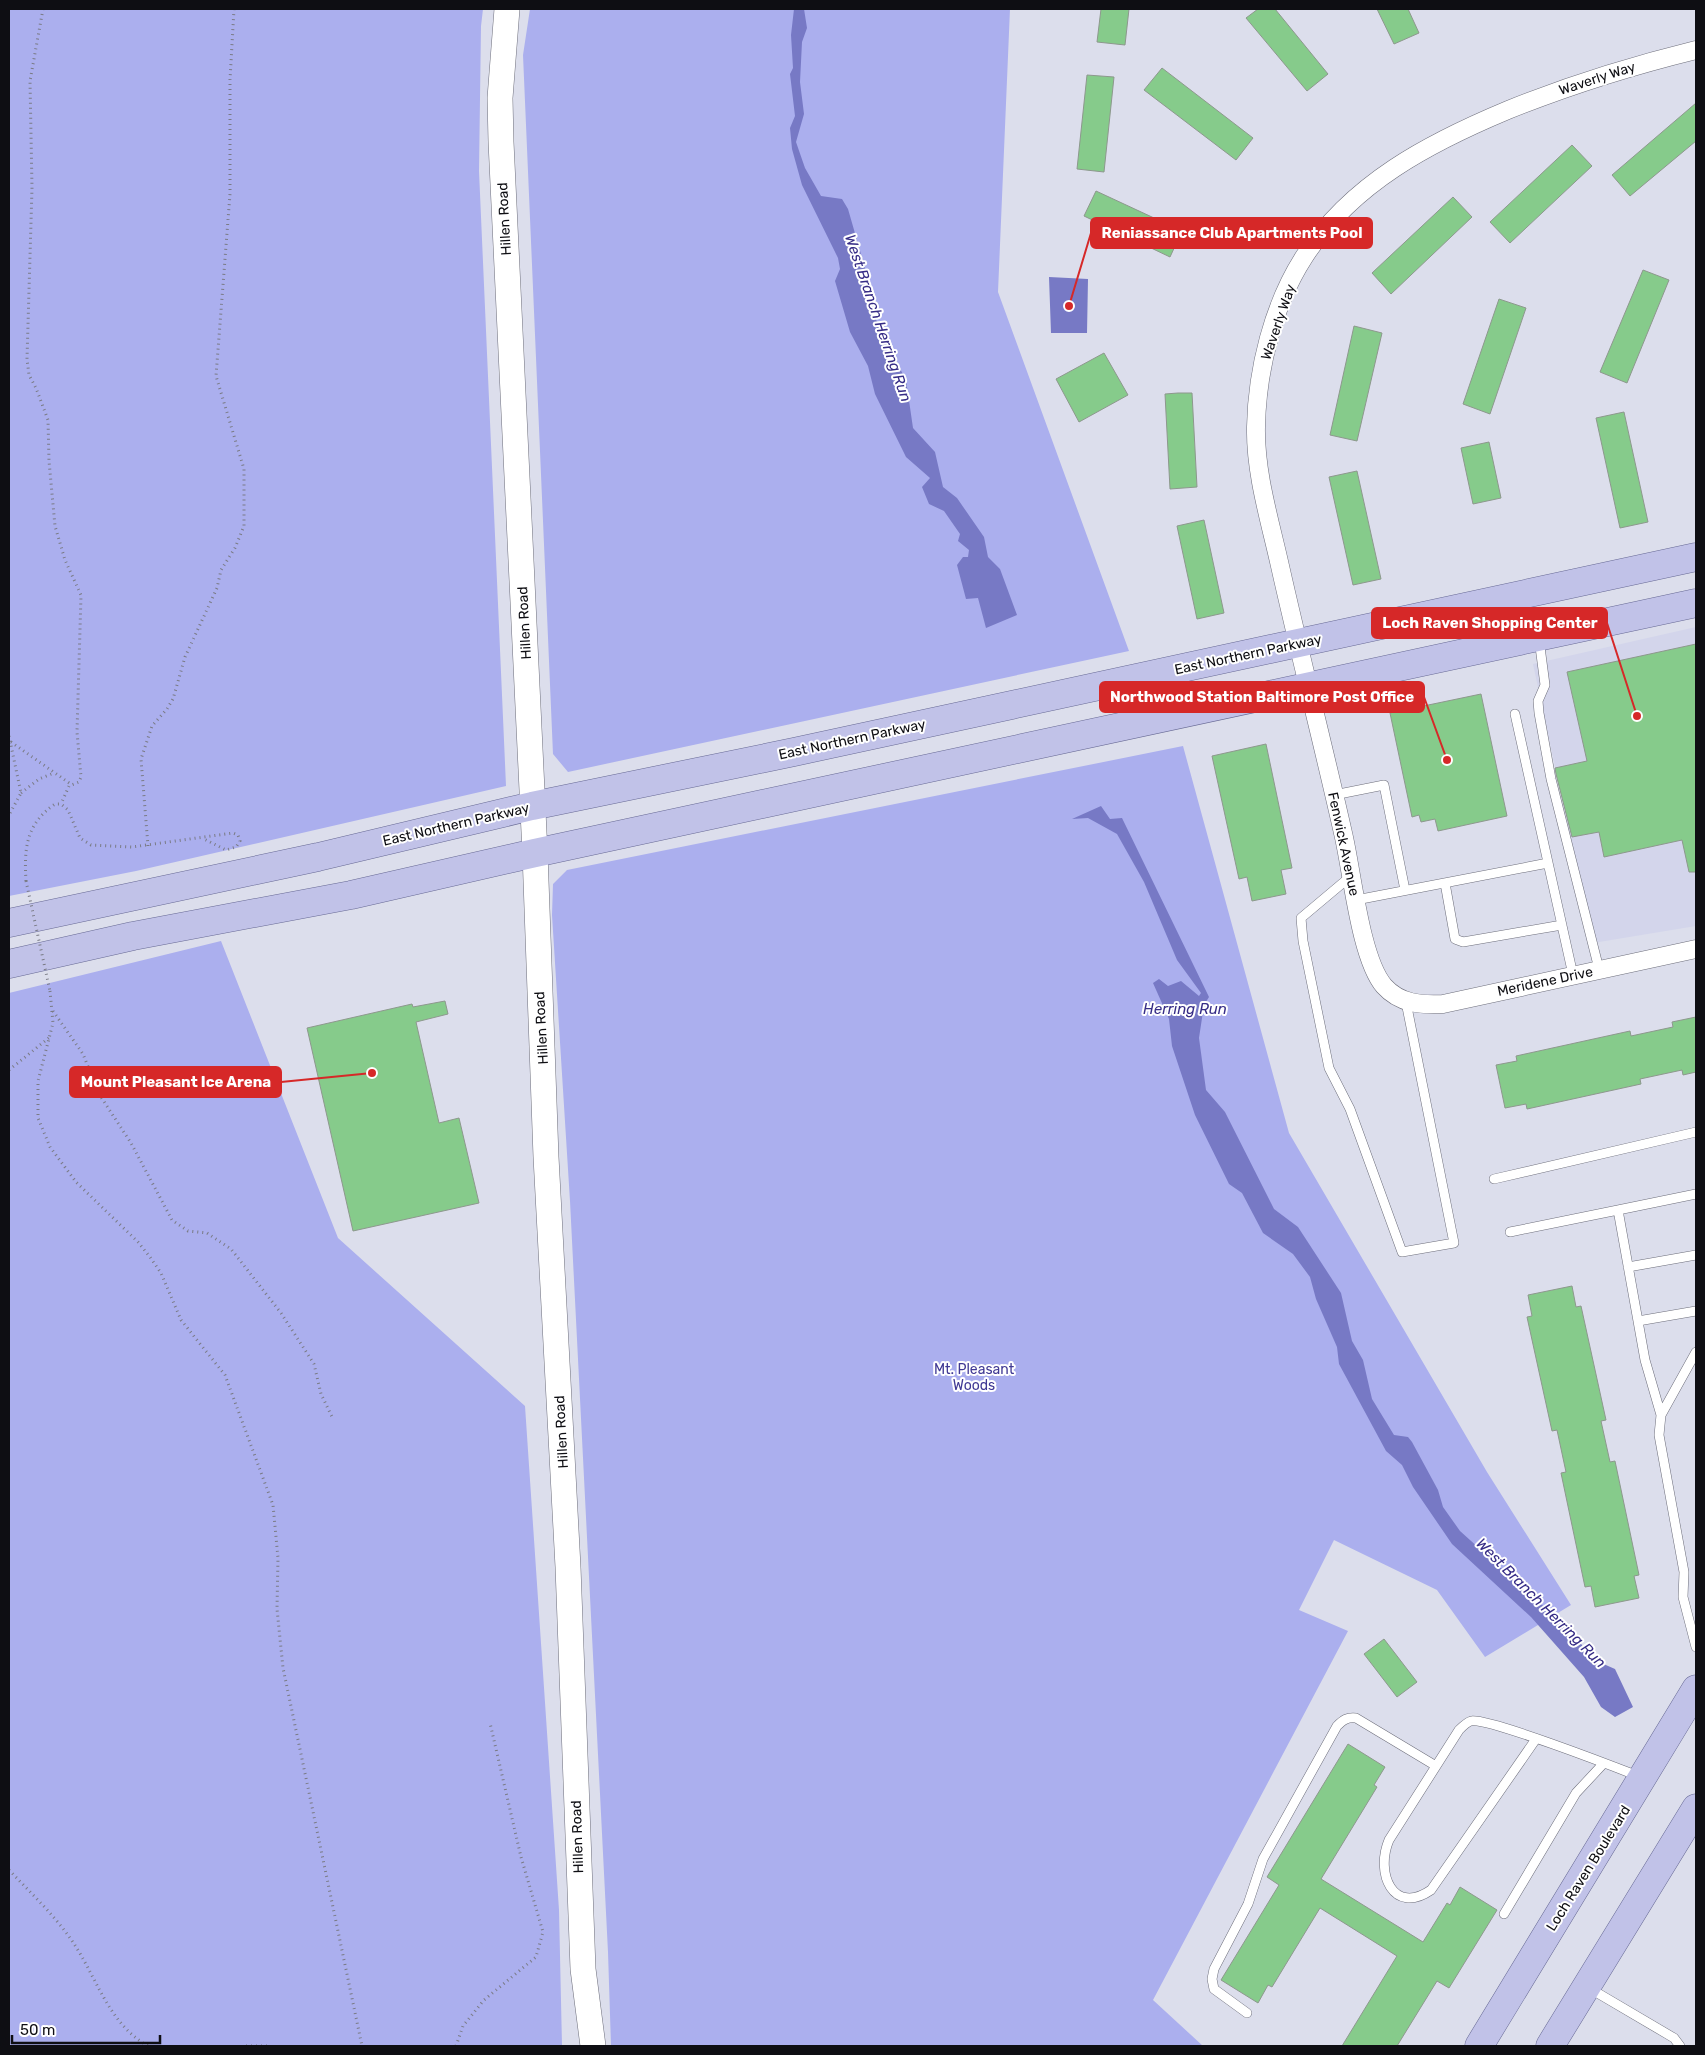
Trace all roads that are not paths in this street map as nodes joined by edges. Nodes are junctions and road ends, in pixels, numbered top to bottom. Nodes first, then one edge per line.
1 (507, 9) edge
2 (1696, 50) edge
3 (1696, 557) edge
4 (1696, 603) edge
5 (1539, 637) junction
6 (1297, 644) junction
7 (1307, 687) junction
8 (1515, 714) dead end
9 (1334, 795) junction
10 (532, 806) junction
11 (535, 853) junction
12 (1548, 863) junction
13 (1351, 875) junction
14 (1445, 883) junction
15 (1405, 890) junction
16 (1356, 900) junction
17 (9, 923) edge
18 (1562, 925) junction
19 (1696, 949) edge
20 (9, 964) edge
21 (1599, 969) junction
22 (1573, 975) junction
23 (1400, 998) junction
24 (1696, 1132) edge
25 (1494, 1179) dead end
26 (1696, 1194) edge
27 (1618, 1210) junction
28 (1510, 1232) dead end
29 (1696, 1255) edge
30 (1628, 1267) junction
31 (1696, 1311) edge
32 (1638, 1321) junction
33 (1696, 1352) edge
34 (1661, 1415) junction
35 (1696, 1647) edge
36 (1696, 1689) edge
37 (1536, 1739) junction
38 (1603, 1764) junction
39 (1436, 1766) junction
40 (1643, 1778) junction
41 (1696, 1808) edge
42 (1504, 1914) dead end
43 (1587, 1986) junction
44 (1247, 2013) dead end
45 (592, 2046) edge
46 (1479, 2046) edge
47 (1550, 2046) edge
48 (1680, 2046) edge

1 - 10 street, Hillen Road
2 - 6 street, Waverly Way
3 - 6 main road, East Northern Parkway
4 - 5 main road
5 - 7 main road
5 - 21 lane
6 - 7 street, Waverly Way
6 - 10 main road, East Northern Parkway
7 - 9 street, Fenwick Avenue
7 - 11 main road
8 - 12 lane
9 - 13 street, Fenwick Avenue
9 - 15 lane
10 - 11 street, Hillen Road
10 - 17 main road, East Northern Parkway
11 - 20 main road
11 - 45 street, Hillen Road
12 - 14 lane
12 - 18 lane
13 - 16 street, Fenwick Avenue
13 - 23 lane
14 - 15 lane
14 - 18 lane
15 - 16 lane
16 - 23 street, Fenwick Avenue
18 - 22 lane
19 - 21 street, Meridene Drive
21 - 22 street, Meridene Drive
22 - 23 street, Meridene Drive
24 - 25 lane
26 - 27 lane
27 - 28 lane
27 - 30 lane
29 - 30 lane
30 - 32 lane
31 - 32 lane
32 - 34 lane
33 - 34 lane
34 - 35 lane
36 - 40 main road, Loch Raven Boulevard
37 - 38 lane
37 - 39 lane
37 - 39 lane
38 - 40 lane
38 - 42 lane
39 - 44 lane
40 - 46 main road, Loch Raven Boulevard
41 - 43 main road
43 - 47 main road
43 - 48 lane

